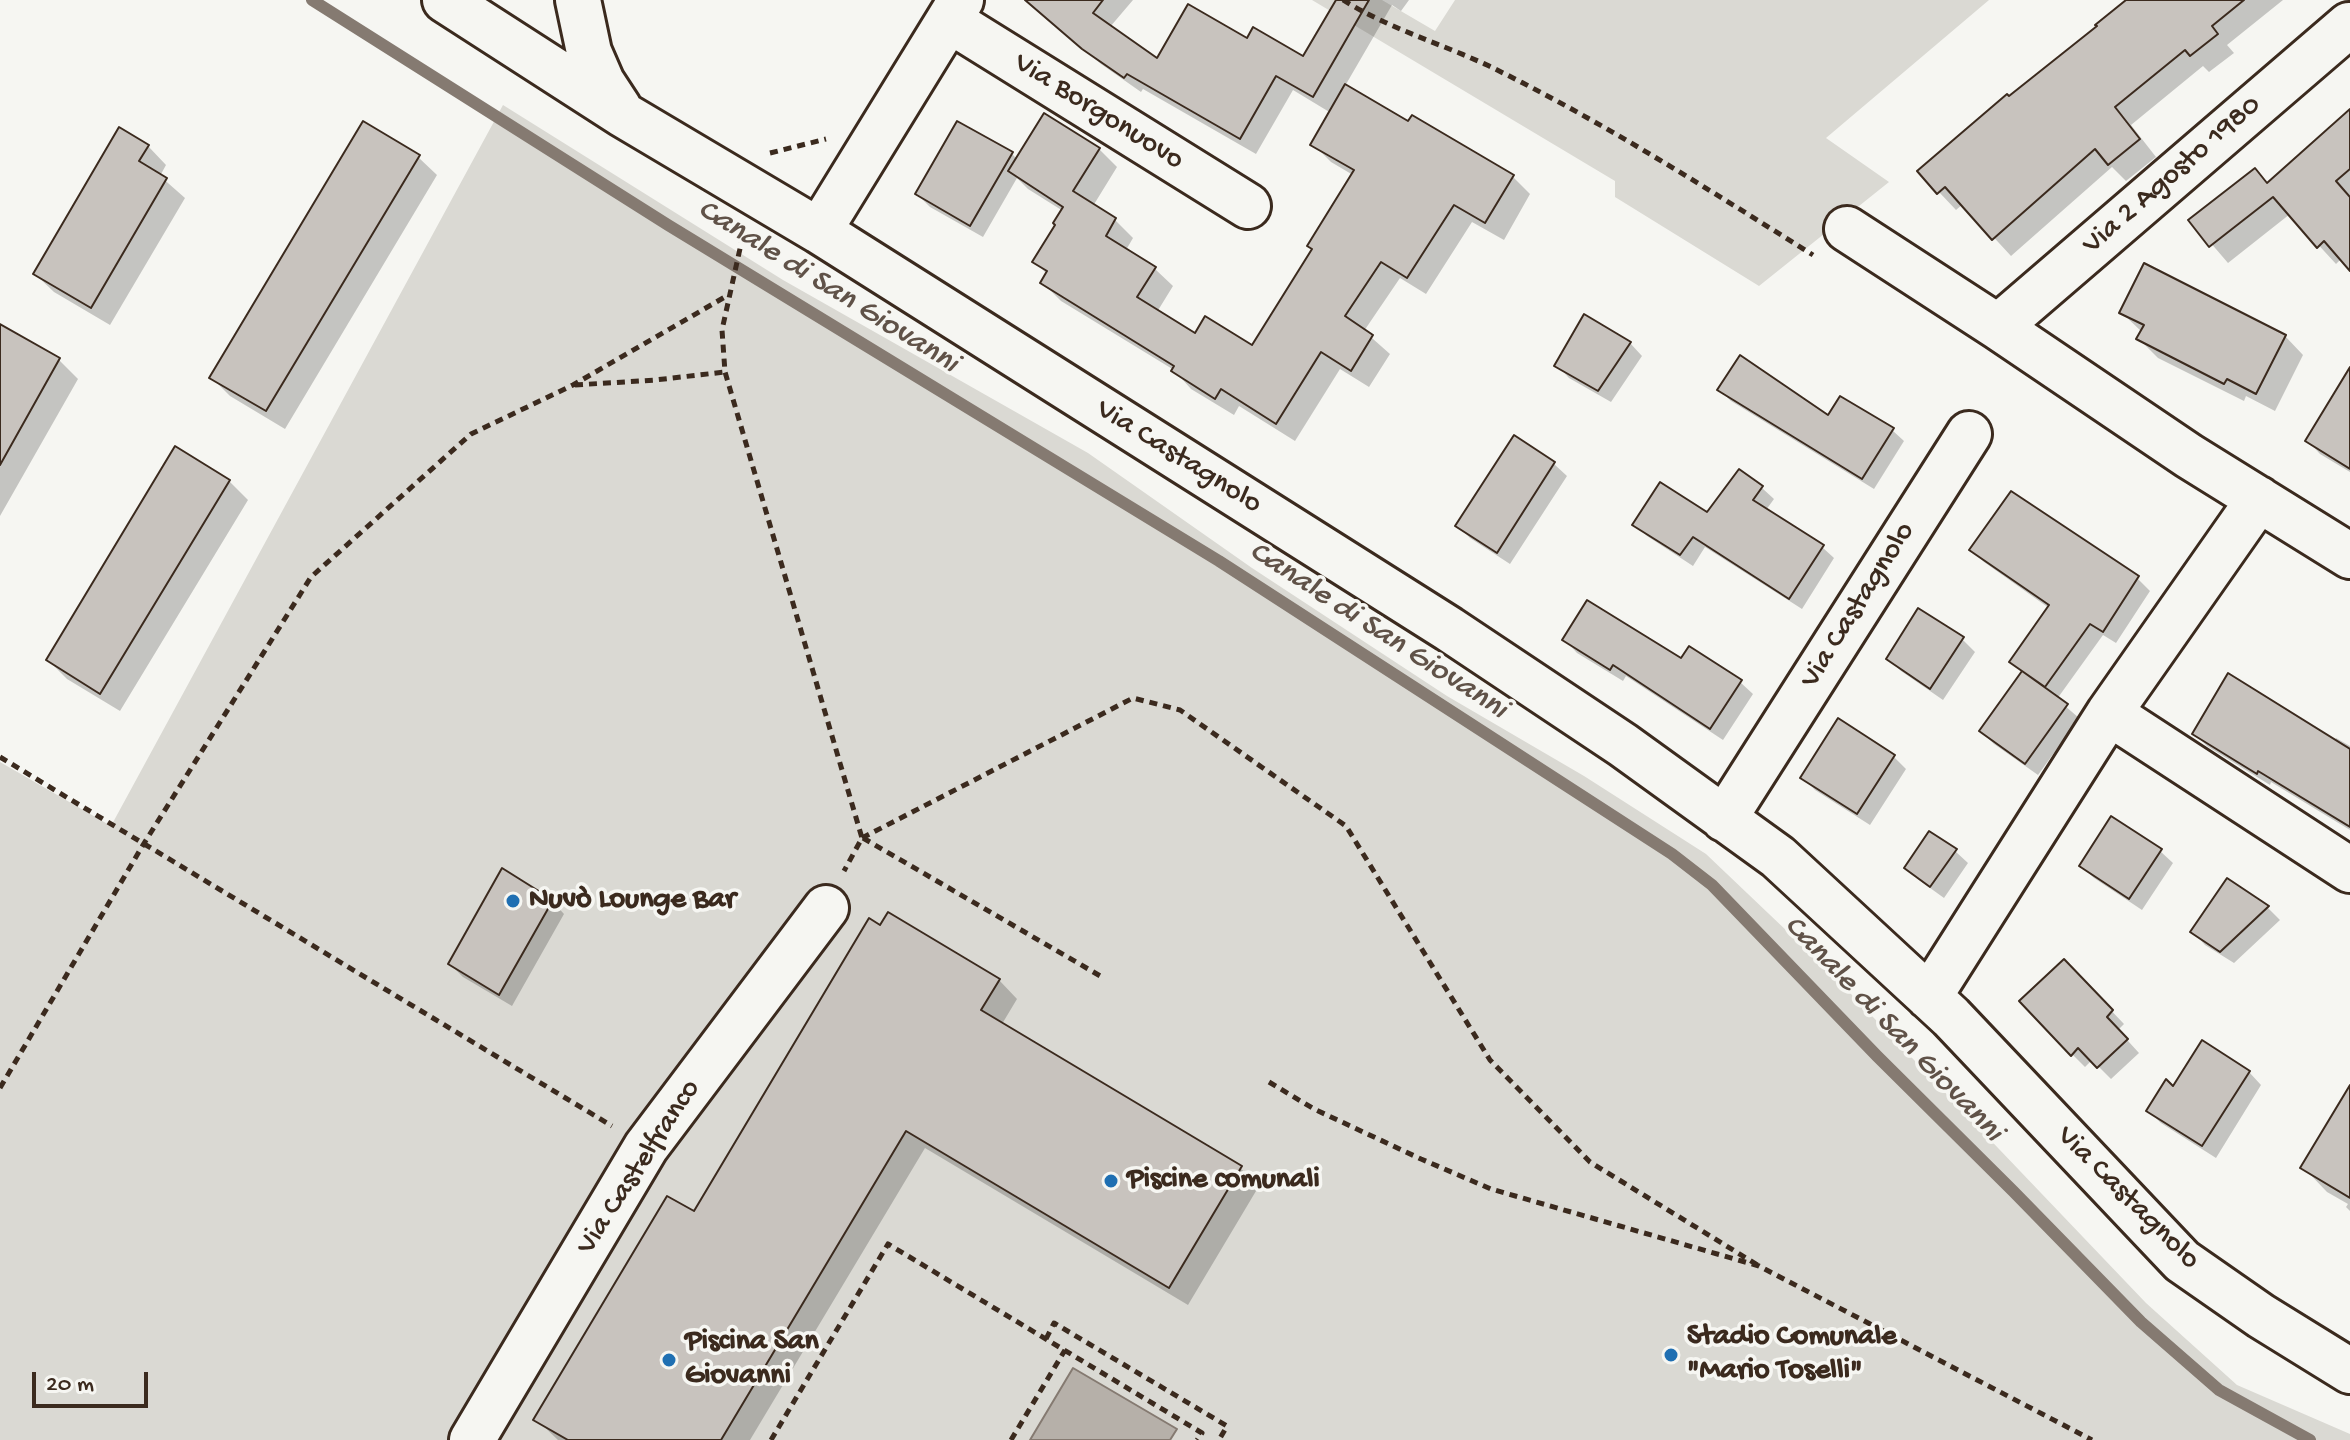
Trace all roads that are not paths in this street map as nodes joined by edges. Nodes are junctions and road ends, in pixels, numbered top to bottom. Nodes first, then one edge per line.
1 (445, 0) edge
2 (563, 0) edge
3 (578, 0) edge
4 (955, 10) edge
5 (2349, 25) edge
6 (492, 30) junction
7 (622, 114) junction
8 (1248, 206) dead end
9 (1847, 229) dead end
10 (819, 231) junction
11 (1998, 327) junction
12 (1969, 434) dead end
13 (2259, 499) junction
14 (2350, 556) edge
15 (2109, 713) junction
16 (1724, 819) junction
17 (2350, 870) edge
18 (826, 908) road end
19 (1929, 997) junction
20 (2350, 1371) edge
21 (472, 1440) edge

1 - 6 street, Via Castagnolo
2 - 6 street, Via Castagnolo
3 - 7 street, Via Castagnolo
4 - 8 street, Via Borgonuovo
4 - 10 street, Via Borgonuovo
5 - 11 street, Via 2 Agosto 1980
6 - 7 street, Via Castagnolo
7 - 10 street, Via Castagnolo
9 - 11 street
10 - 16 street, Via Castagnolo
11 - 13 street
12 - 16 street, Via Castagnolo
13 - 14 street
13 - 15 street
15 - 17 street
15 - 19 street
16 - 19 street, Via Castagnolo
18 - 21 street, Via Castelfranco
19 - 20 street, Via Castagnolo

